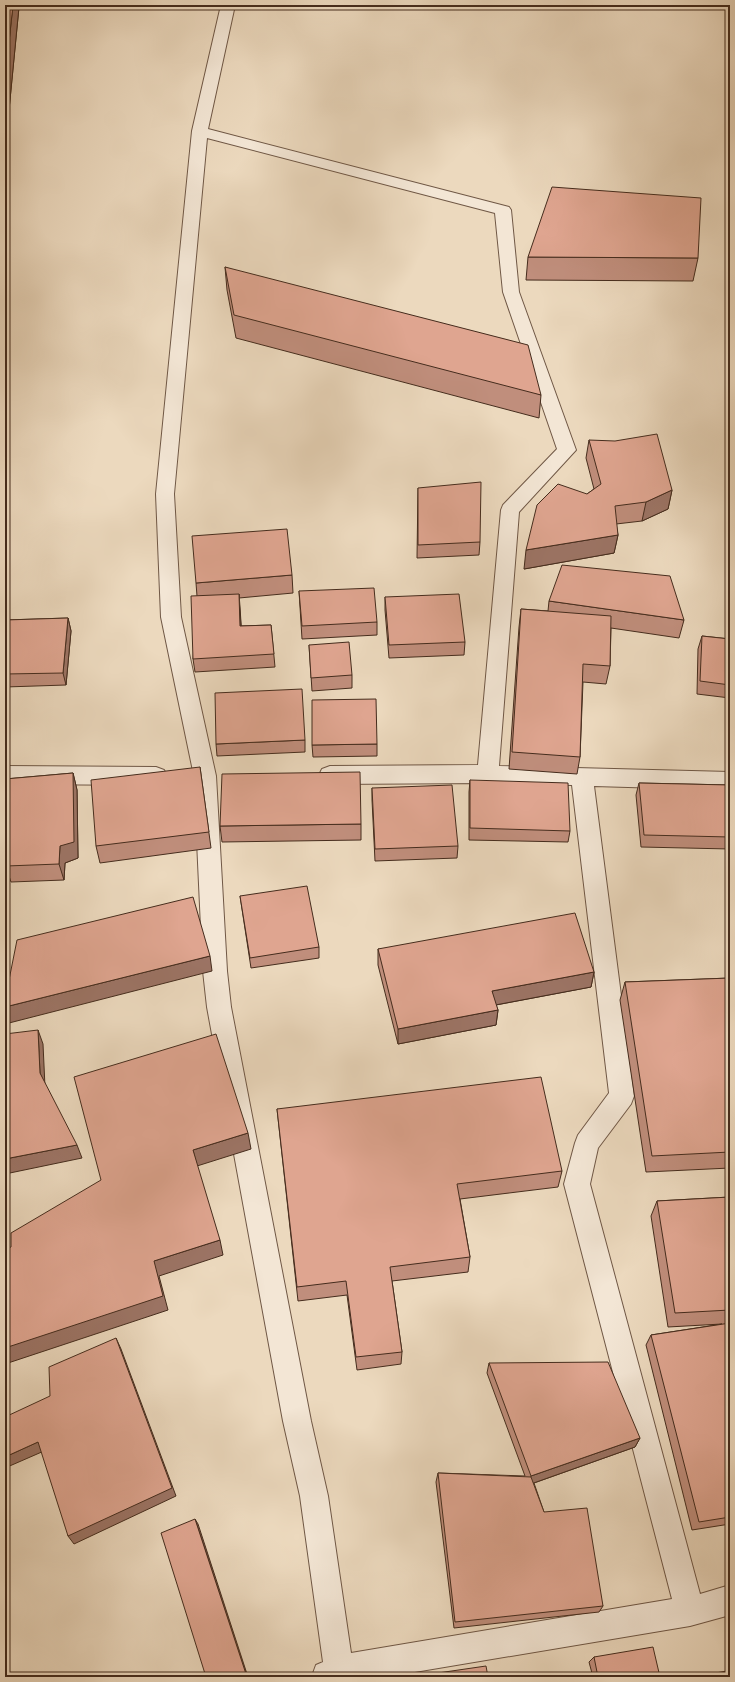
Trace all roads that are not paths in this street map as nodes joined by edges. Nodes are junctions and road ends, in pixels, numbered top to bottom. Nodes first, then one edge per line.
1 (228, 5) edge
2 (200, 131) junction
3 (488, 774) junction
4 (5, 775) edge
5 (307, 775) edge
6 (197, 776) junction
7 (582, 778) junction
8 (730, 781) edge
9 (730, 1600) edge
10 (690, 1611) junction
11 (333, 1673) edge

1 - 2 street
2 - 3 street
2 - 6 street
3 - 5 street
3 - 7 street
4 - 6 street
6 - 11 street
7 - 8 street
7 - 10 street
9 - 10 street
10 - 11 street

